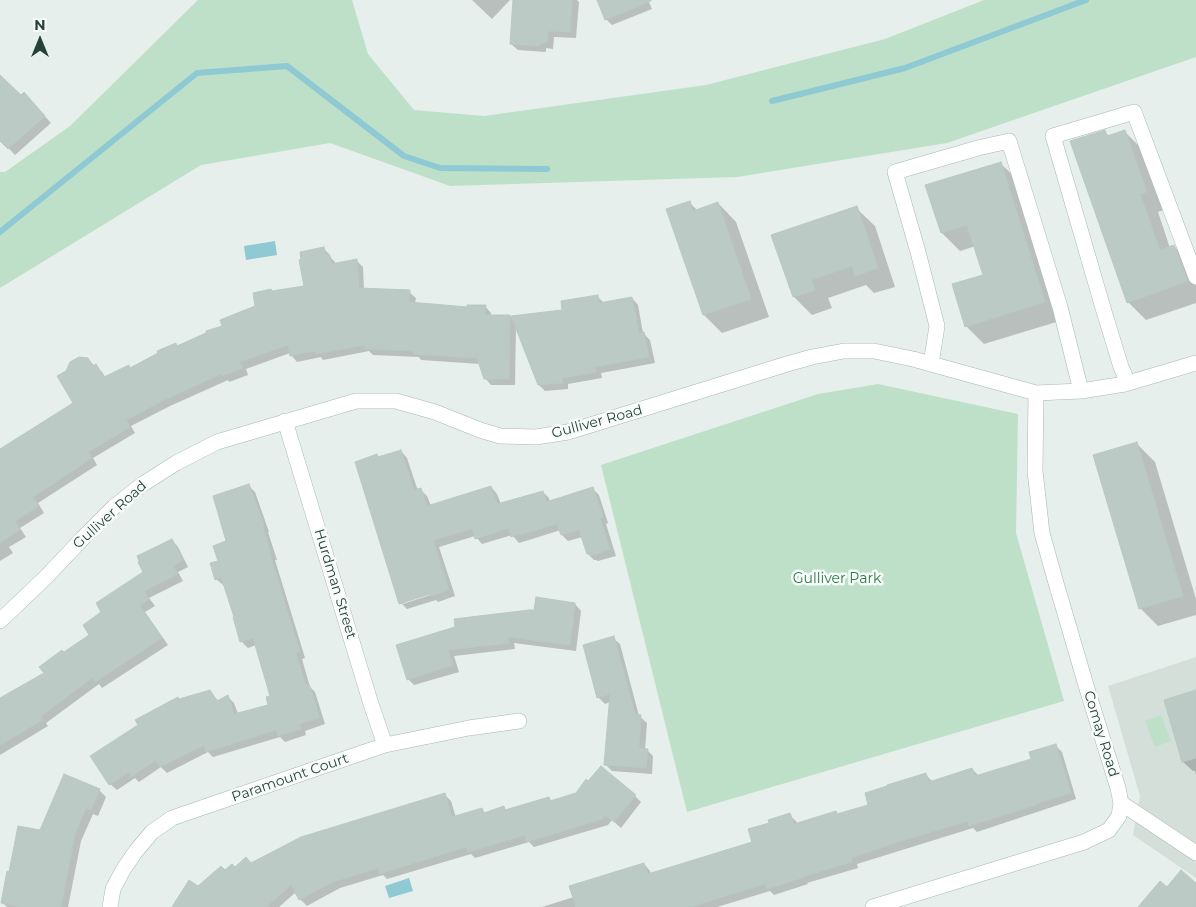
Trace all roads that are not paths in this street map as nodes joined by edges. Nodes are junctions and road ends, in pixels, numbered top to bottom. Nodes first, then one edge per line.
1 (1196, 278) edge
2 (931, 364) junction
3 (1196, 364) edge
4 (1128, 383) junction
5 (1081, 390) junction
6 (1036, 393) junction
7 (286, 421) junction
8 (0, 621) edge
9 (519, 721) dead end
10 (386, 745) junction
11 (1121, 803) junction
12 (1196, 853) edge
13 (110, 907) edge
14 (873, 907) edge

1 - 4 street
2 - 5 street
2 - 6 street, Gulliver Road
2 - 7 street, Gulliver Road
3 - 4 street, Gulliver Road
4 - 5 street, Gulliver Road
5 - 6 street, Gulliver Road
6 - 11 street, Comay Road
7 - 8 street, Gulliver Road
7 - 10 street, Hurdman Street
9 - 10 street, Paramount Court
10 - 13 street, Paramount Court
11 - 12 street
11 - 14 street

